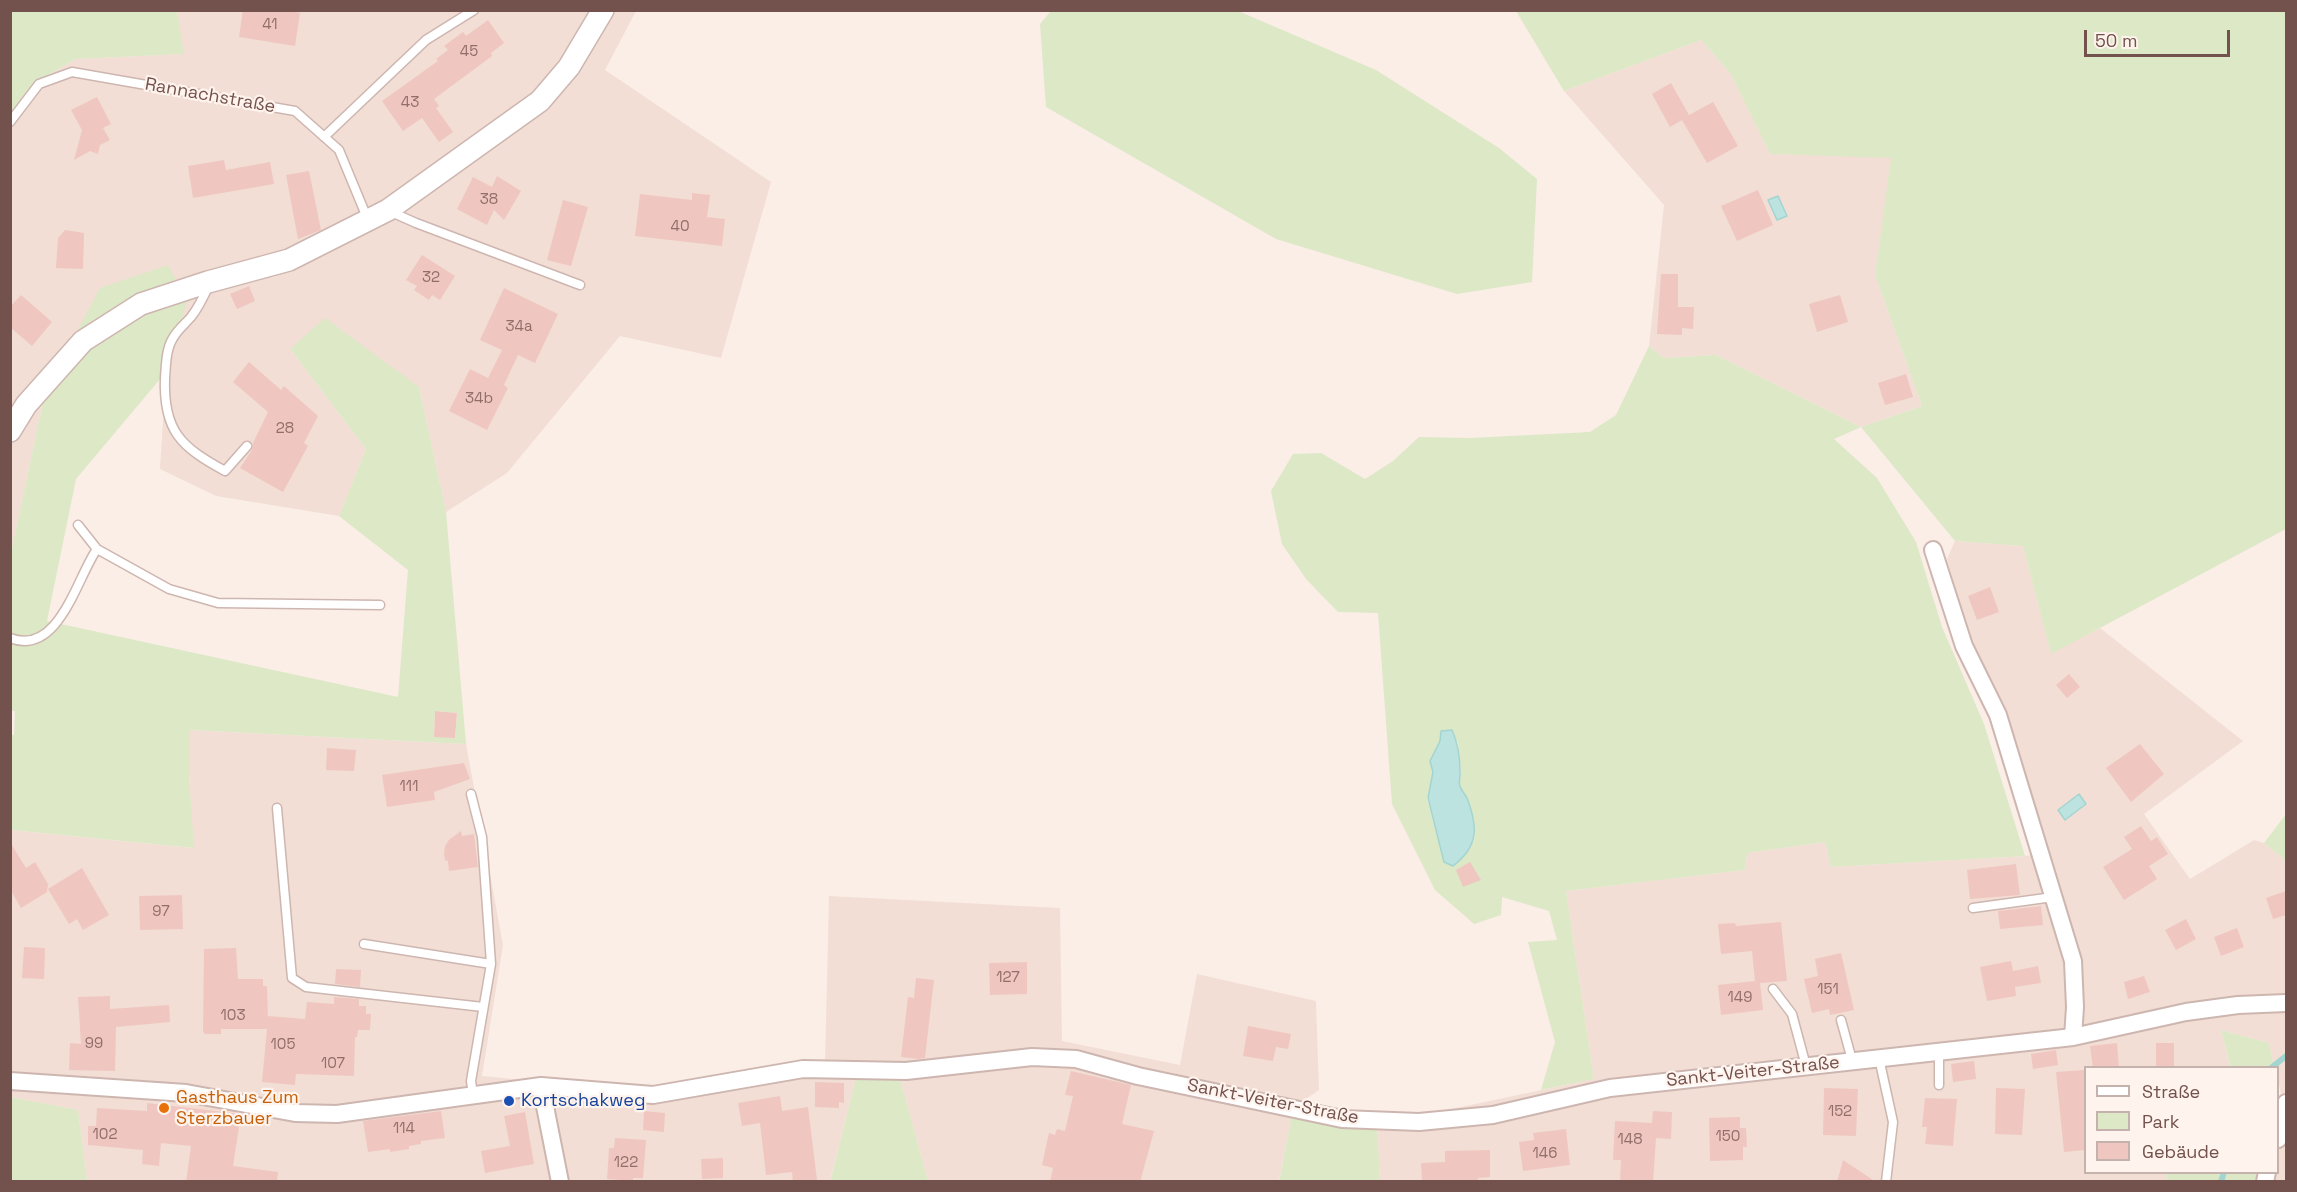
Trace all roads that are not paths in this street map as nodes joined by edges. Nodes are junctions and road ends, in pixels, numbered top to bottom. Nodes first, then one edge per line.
1 (474, 10) edge
2 (603, 10) edge
3 (10, 122) edge
4 (324, 137) junction
5 (388, 210) junction
6 (369, 222) junction
7 (210, 281) junction
8 (580, 285) dead end
9 (10, 431) edge
10 (247, 446) dead end
11 (78, 525) dead end
12 (97, 549) junction
13 (1933, 550) dead end
14 (380, 604) dead end
15 (10, 639) edge
16 (471, 794) dead end
17 (277, 808) dead end
18 (2053, 897) junction
19 (1973, 908) dead end
20 (364, 944) dead end
21 (491, 964) junction
22 (1773, 989) dead end
23 (2286, 1003) edge
24 (483, 1007) junction
25 (1841, 1020) dead end
26 (2073, 1037) junction
27 (1940, 1050) junction
28 (1878, 1057) junction
29 (1852, 1060) junction
30 (1806, 1066) junction
31 (10, 1081) edge
32 (1939, 1085) dead end
33 (541, 1086) junction
34 (473, 1095) junction
35 (2286, 1103) edge
36 (2286, 1112) edge
37 (2279, 1133) edge
38 (560, 1182) edge
39 (1886, 1182) edge

1 - 4 lane
2 - 5 street
3 - 4 lane, Rannachstraße
4 - 6 lane, Rannachstraße
5 - 6 street
5 - 8 lane
6 - 7 street
7 - 9 street
7 - 10 lane
11 - 12 lane
12 - 14 lane
12 - 15 lane
13 - 18 street
16 - 21 lane
17 - 24 lane
18 - 19 lane
18 - 26 street
20 - 21 lane
21 - 24 lane
22 - 30 lane
23 - 26 street, Sankt-Veiter-Straße
24 - 34 lane
25 - 29 lane
26 - 27 street, Sankt-Veiter-Straße
27 - 28 street, Sankt-Veiter-Straße
27 - 32 lane
28 - 29 street, Sankt-Veiter-Straße
28 - 39 lane
29 - 30 street, Sankt-Veiter-Straße
30 - 33 street, Sankt-Veiter-Straße
31 - 34 street, Sankt-Veiter-Straße
33 - 34 street, Sankt-Veiter-Straße
33 - 38 street
35 - 36 street
36 - 37 street

